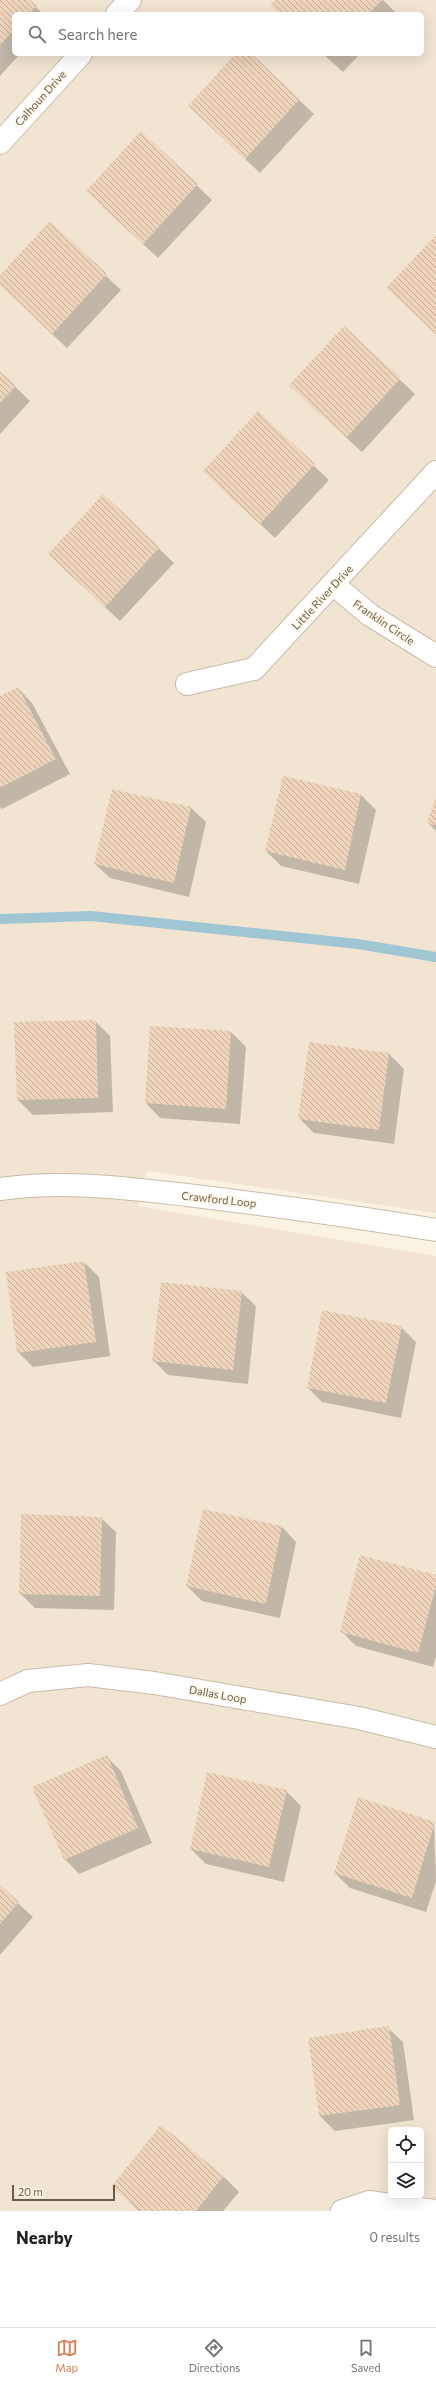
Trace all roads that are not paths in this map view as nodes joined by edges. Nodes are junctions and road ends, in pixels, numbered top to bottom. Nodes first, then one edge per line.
1 (130, 0) edge
2 (120, 12) edge
3 (79, 56) edge
4 (0, 143) edge
5 (436, 472) edge
6 (334, 585) junction
7 (436, 656) edge
8 (187, 684) dead end
9 (0, 1189) edge
10 (436, 1230) edge
11 (0, 1694) edge
12 (436, 1737) edge
13 (342, 2211) edge
14 (434, 2211) edge

1 - 2 street
3 - 4 street, Calhoun Drive
5 - 6 street, Little River Drive
6 - 7 street, Franklin Circle
6 - 8 street, Little River Drive
9 - 10 street, Crawford Loop
11 - 12 street, Dallas Loop
13 - 14 street

